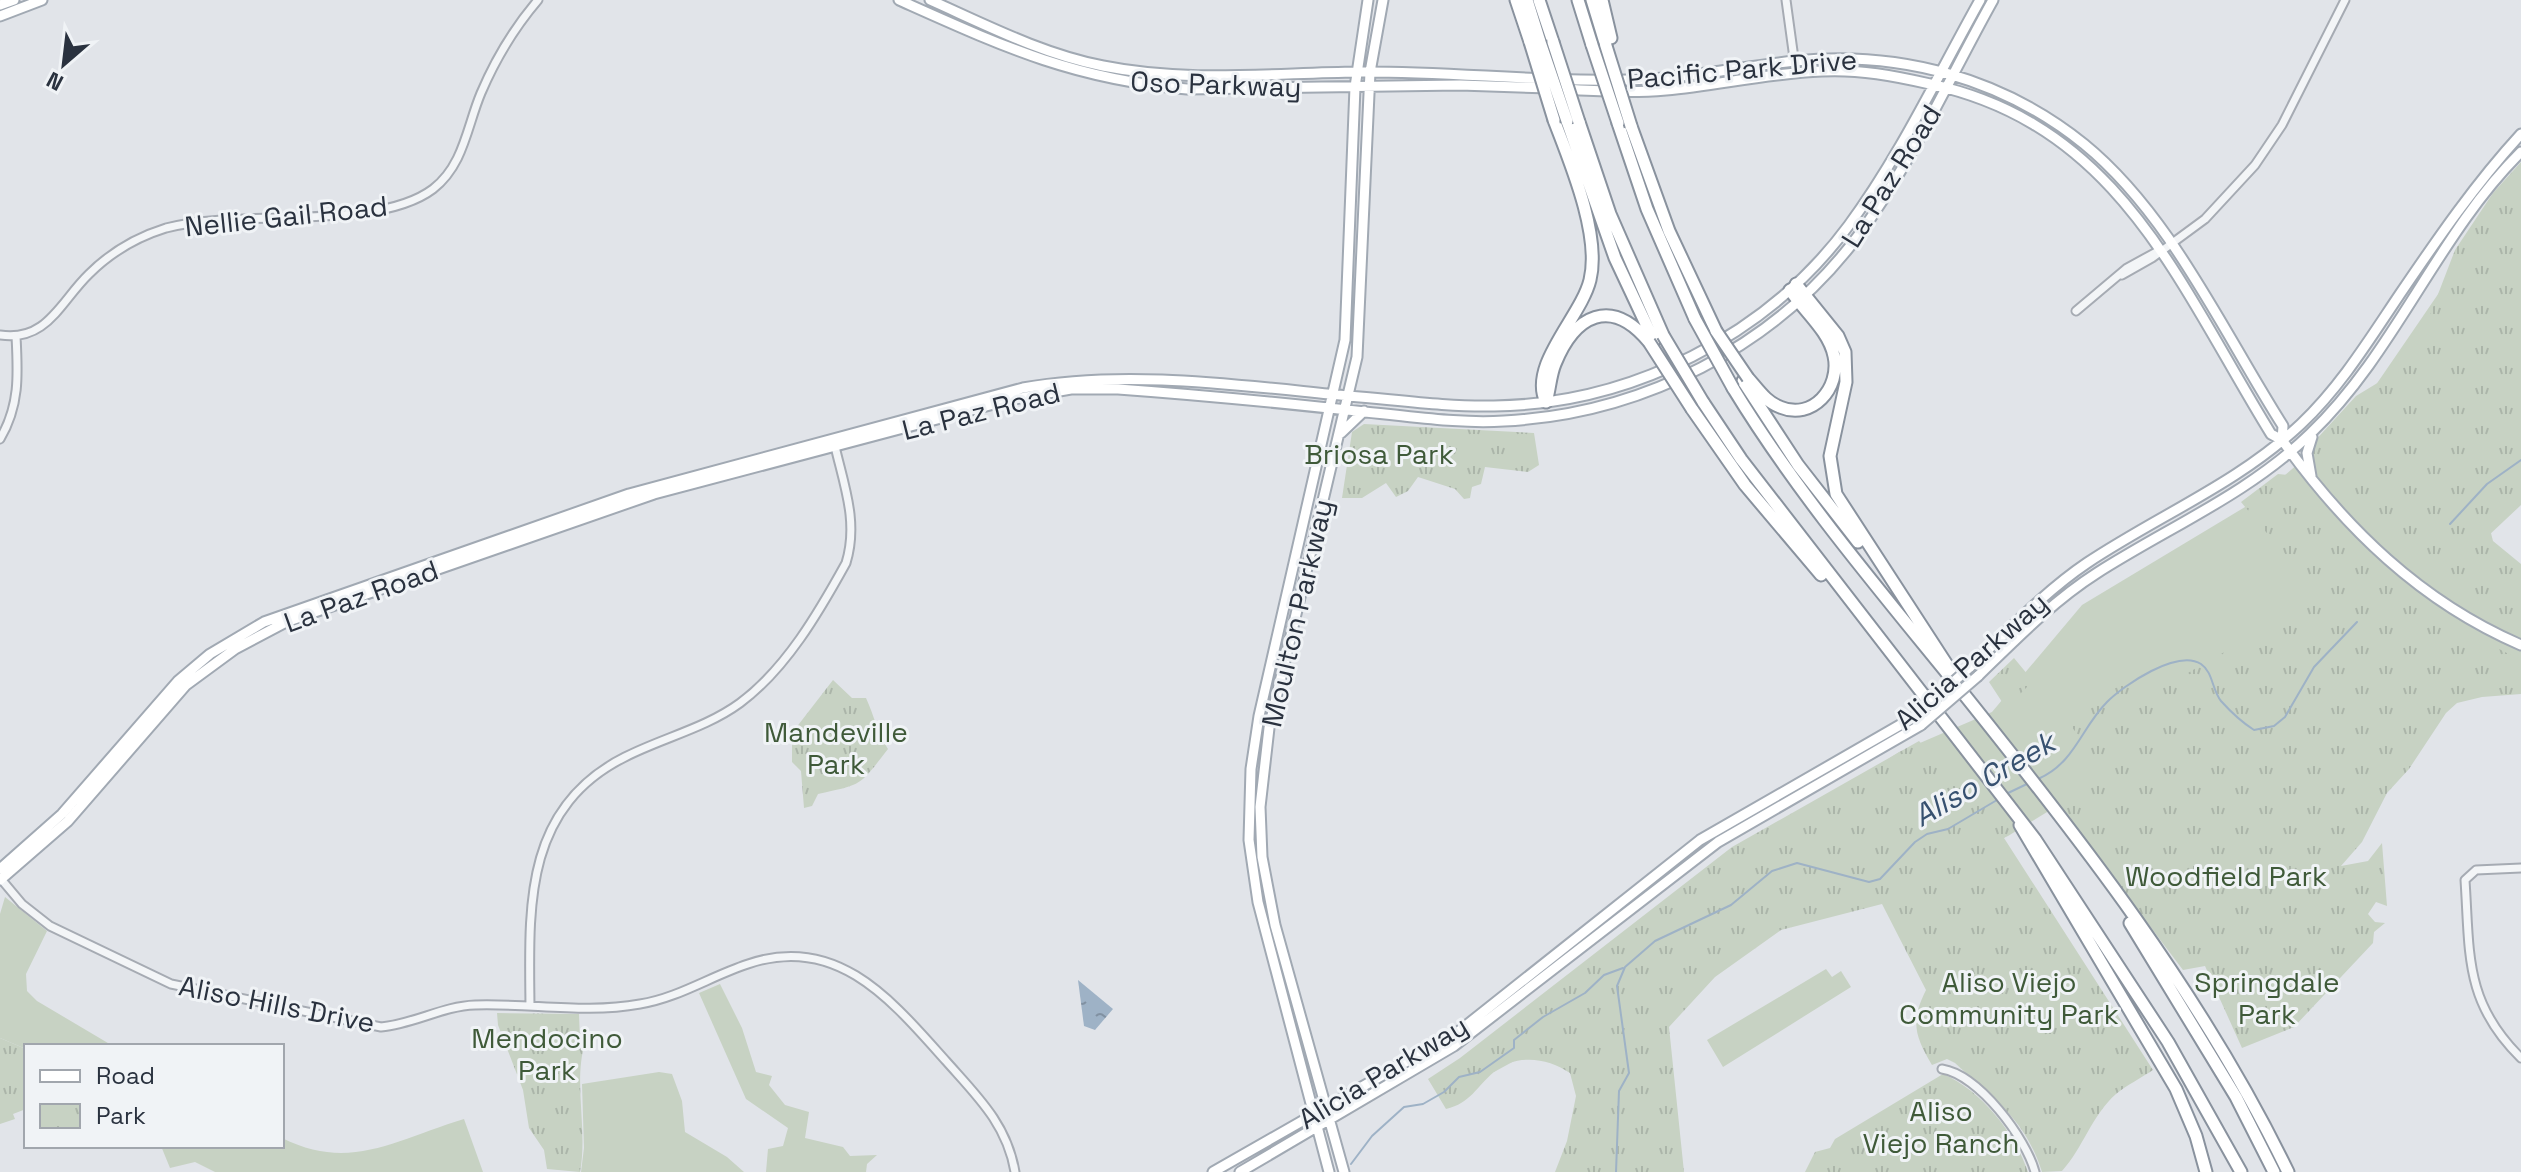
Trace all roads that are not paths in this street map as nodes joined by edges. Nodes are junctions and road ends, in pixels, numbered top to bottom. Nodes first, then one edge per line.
1 (14, 0) edge
2 (42, 0) edge
3 (538, 0) edge
4 (899, 0) edge
5 (930, 0) edge
6 (1368, 0) edge
7 (1383, 0) edge
8 (1516, 0) edge
9 (1527, 0) edge
10 (1539, 0) edge
11 (1578, 0) edge
12 (1592, 0) edge
13 (1602, 0) edge
14 (1786, 0) edge
15 (1980, 0) edge
16 (1993, 0) edge
17 (2345, 0) edge
18 (0, 5) edge
19 (0, 16) edge
20 (1541, 42) junction
21 (1609, 46) junction
22 (1794, 61) junction
23 (1940, 71) junction
24 (1356, 72) junction
25 (1370, 72) junction
26 (1796, 73) junction
27 (1951, 74) junction
28 (1933, 84) junction
29 (1369, 86) junction
30 (1355, 87) junction
31 (1945, 87) junction
32 (1567, 121) junction
33 (2039, 126) junction
34 (2521, 134) edge
35 (2088, 147) junction
36 (2521, 152) edge
37 (2171, 243) junction
38 (2161, 249) junction
39 (1793, 287) junction
40 (1801, 298) junction
41 (2076, 311) dead end
42 (0, 335) edge
43 (16, 336) junction
44 (1655, 339) junction
45 (1741, 382) junction
46 (1335, 394) junction
47 (1348, 396) junction
48 (1546, 402) junction
49 (1332, 409) junction
50 (1345, 410) junction
51 (1364, 411) junction
52 (1544, 417) junction
53 (2315, 430) junction
54 (1338, 435) junction
55 (0, 439) edge
56 (2282, 440) junction
57 (834, 443) junction
58 (2291, 452) junction
59 (2311, 480) junction
60 (1904, 599) junction
61 (2521, 645) edge
62 (1909, 674) junction
63 (1957, 686) junction
64 (1917, 721) junction
65 (2060, 820) junction
66 (2032, 841) junction
67 (1718, 842) junction
68 (1675, 859) junction
69 (2521, 868) edge
70 (0, 869) edge
71 (0, 880) edge
72 (1635, 905) junction
73 (1545, 968) junction
74 (530, 1006) junction
75 (2521, 1058) edge
76 (1942, 1069) dead end
77 (1307, 1099) junction
78 (1325, 1106) junction
79 (1312, 1114) junction
80 (1330, 1122) junction
81 (1292, 1126) junction
82 (1317, 1130) junction
83 (1015, 1172) edge
84 (1213, 1172) edge
85 (1240, 1172) edge
86 (1329, 1172) edge
87 (1344, 1172) edge
88 (2035, 1172) edge
89 (2206, 1172) edge
90 (2241, 1172) edge
91 (2274, 1172) edge
92 (2288, 1172) edge

1 - 18 main road
2 - 19 main road
3 - 43 street, Nellie Gail Road
4 - 30 main road, Oso Parkway
5 - 24 main road, Oso Parkway
6 - 24 main road, Moulton Parkway
7 - 25 main road, Moulton Parkway
8 - 20 highway
9 - 20 highway
10 - 20 highway
11 - 45 highway, bridge
12 - 21 highway
13 - 21 highway
14 - 22 street
15 - 23 main road, La Paz Road
16 - 27 main road, La Paz Road
17 - 37 street
20 - 32 highway, bridge
20 - 32 highway, bridge
21 - 45 highway, bridge
22 - 23 main road, Pacific Park Drive
22 - 25 main road, Pacific Park Drive
22 - 26 street
23 - 27 main road, Pacific Park Drive
23 - 28 main road, La Paz Road
24 - 25 main road, Pacific Park Drive
24 - 30 main road, Moulton Parkway
25 - 29 main road, Moulton Parkway
26 - 28 main road, Pacific Park Drive
26 - 29 main road, Pacific Park Drive
27 - 31 main road, La Paz Road
27 - 35 main road, Pacific Park Drive
28 - 31 main road, Pacific Park Drive
28 - 39 main road, La Paz Road
29 - 30 main road, Pacific Park Drive
29 - 47 main road, Moulton Parkway
30 - 46 main road, Moulton Parkway
31 - 33 main road, Pacific Park Drive
31 - 40 main road, La Paz Road
32 - 44 highway
32 - 48 highway
33 - 35 main road
33 - 38 main road, Pacific Park Drive
34 - 56 main road, Alicia Parkway
35 - 37 main road, Pacific Park Drive
36 - 53 main road, Alicia Parkway
37 - 38 street
37 - 56 main road, Pacific Park Drive
38 - 41 street
38 - 56 main road, Pacific Park Drive
39 - 40 highway
39 - 48 main road, La Paz Road
40 - 45 highway
40 - 52 main road, La Paz Road
40 - 60 highway
42 - 43 street
43 - 55 street
44 - 48 highway
44 - 62 highway, bridge
44 - 62 highway, bridge
45 - 60 highway
45 - 63 highway
46 - 47 main road, La Paz Road
46 - 49 main road, Moulton Parkway
46 - 57 main road, La Paz Road
47 - 48 main road, La Paz Road
47 - 50 main road, Moulton Parkway
48 - 52 main road
49 - 50 main road, La Paz Road
49 - 57 main road, La Paz Road
49 - 77 main road, Moulton Parkway
50 - 51 main road, La Paz Road
50 - 54 main road, Moulton Parkway
51 - 52 main road, La Paz Road
51 - 54 main road
53 - 58 main road, Alicia Parkway
53 - 59 main road
54 - 78 main road, Moulton Parkway
56 - 58 main road, Pacific Park Drive
56 - 64 main road, Alicia Parkway, bridge
57 - 70 main road, La Paz Road
57 - 71 main road, La Paz Road
57 - 74 street
58 - 59 main road, Pacific Park Drive
58 - 64 main road, Alicia Parkway, bridge
59 - 61 main road, Pacific Park Drive
60 - 63 highway
62 - 66 highway
63 - 65 highway
64 - 67 main road, Alicia Parkway
64 - 68 main road, Alicia Parkway
65 - 91 highway
65 - 92 highway
66 - 89 highway
66 - 90 highway
67 - 68 main road
67 - 72 main road, Alicia Parkway
68 - 72 main road
68 - 73 main road, Alicia Parkway
69 - 75 street
71 - 74 street, Aliso Hills Drive
72 - 73 main road, Alicia Parkway
73 - 78 main road, Alicia Parkway
73 - 80 main road, Alicia Parkway
74 - 83 street, Aliso Hills Drive
76 - 88 street
77 - 79 main road, Moulton Parkway
77 - 81 main road
78 - 79 main road, Alicia Parkway
78 - 80 main road, Moulton Parkway
79 - 81 main road, Alicia Parkway
79 - 82 main road, Moulton Parkway
80 - 82 main road, Alicia Parkway
80 - 87 main road, Moulton Parkway
81 - 84 main road, Alicia Parkway
82 - 85 main road, Alicia Parkway
82 - 86 main road, Moulton Parkway

